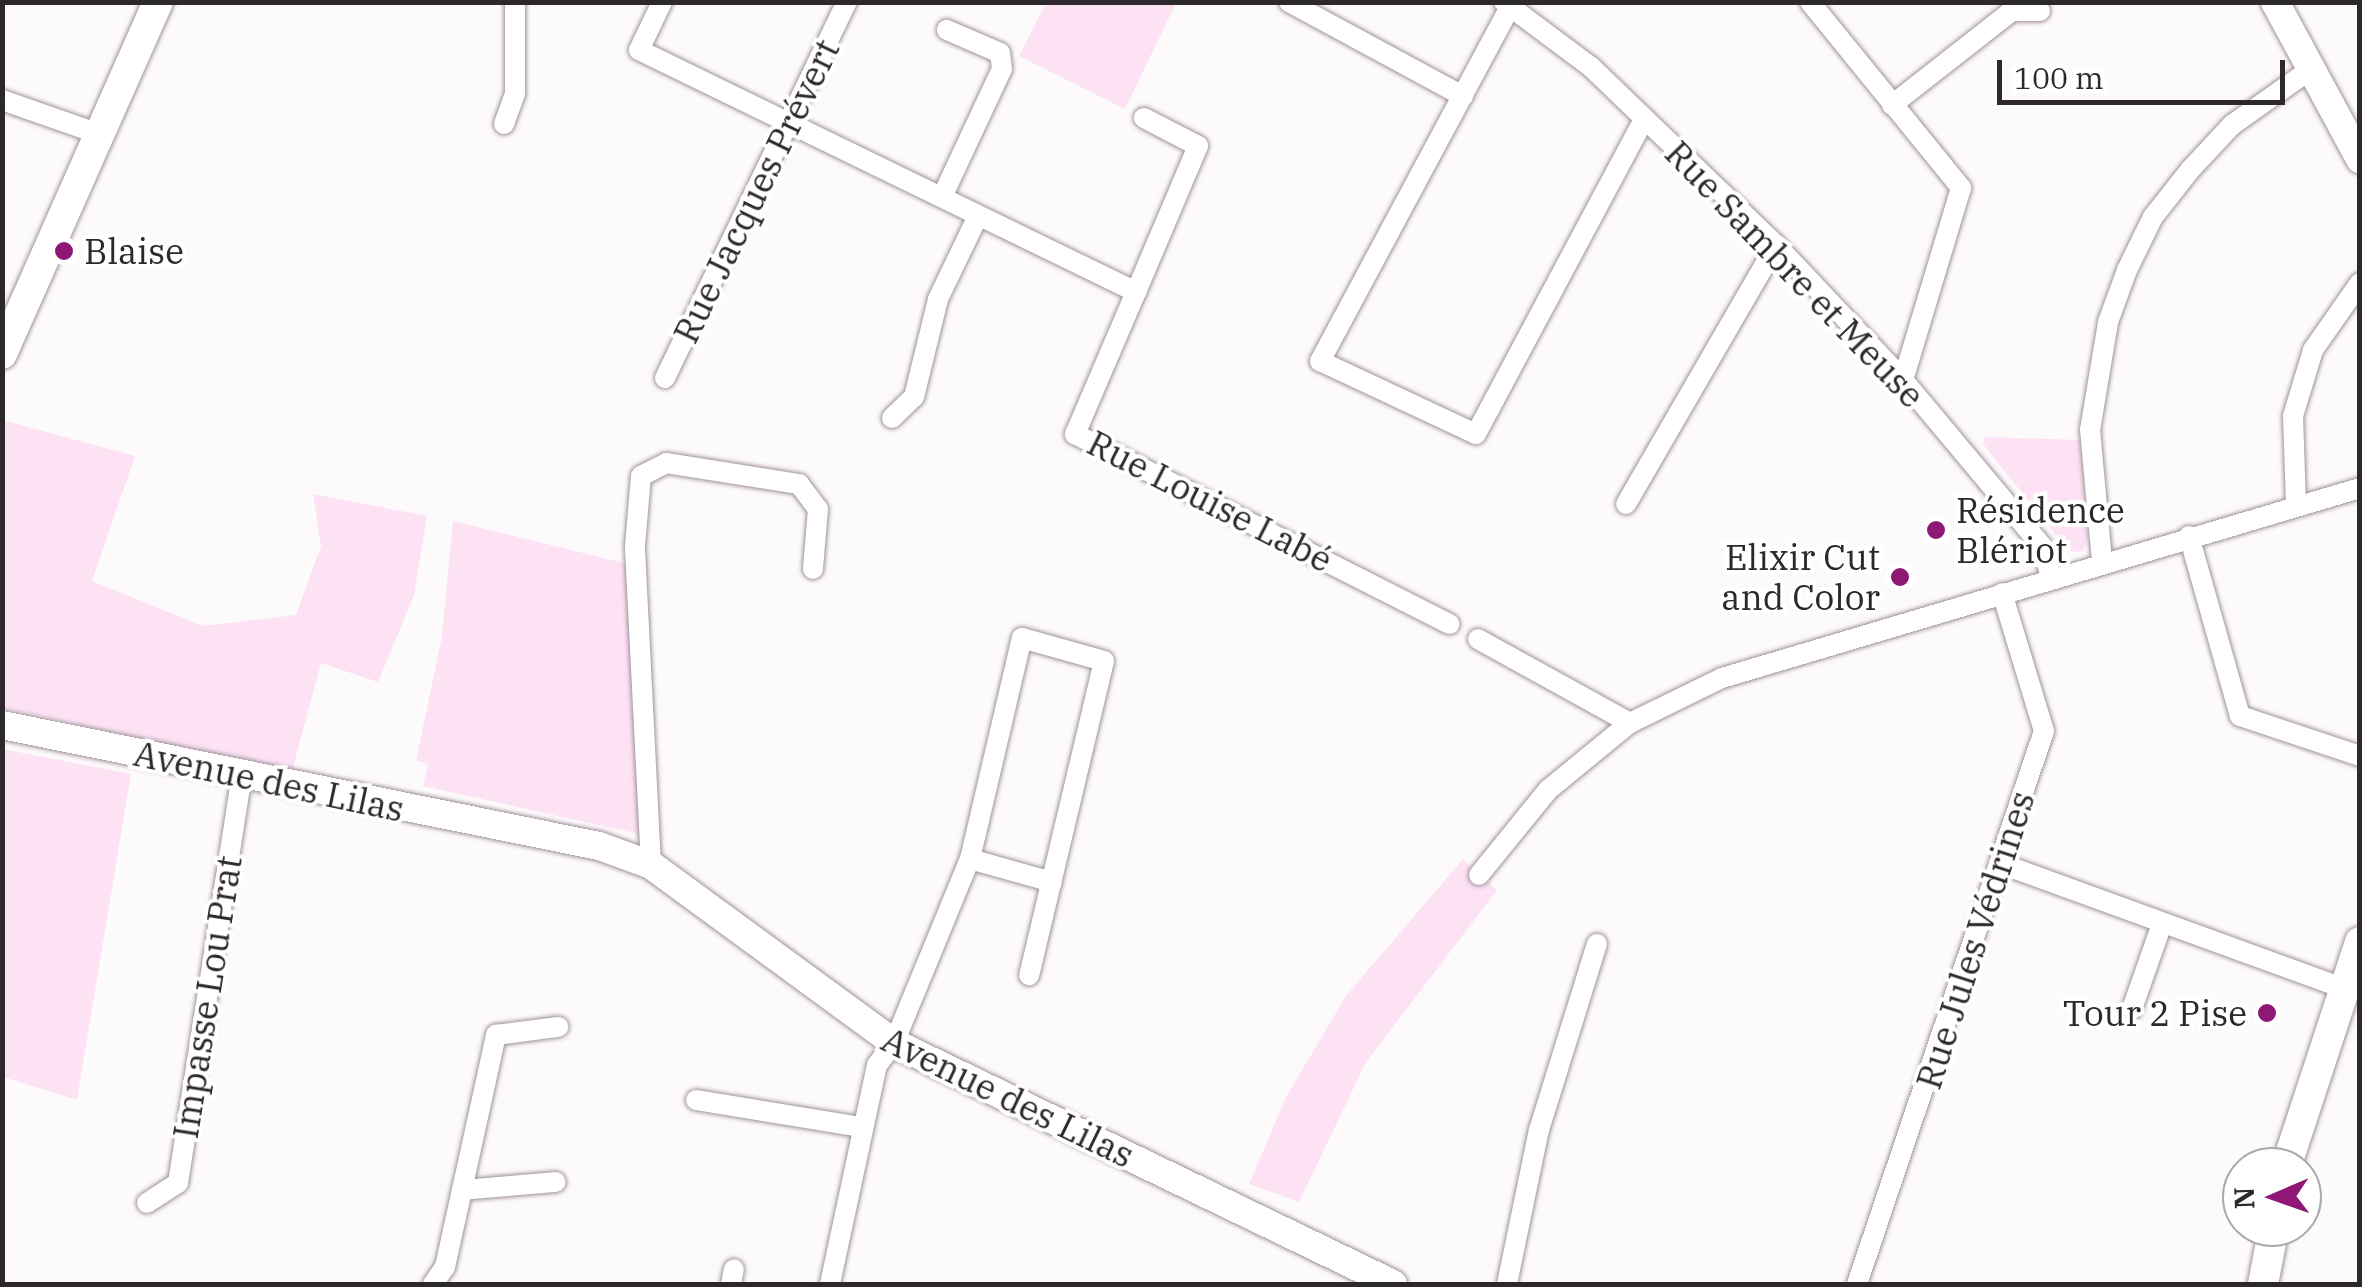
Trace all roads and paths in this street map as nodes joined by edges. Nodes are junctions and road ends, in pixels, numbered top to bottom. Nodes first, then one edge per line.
1 (158, 2) edge
2 (515, 2) edge
3 (662, 2) edge
4 (846, 2) edge
5 (1288, 2) edge
6 (1810, 2) edge
7 (1507, 5) edge
8 (2283, 5) edge
9 (2040, 11) dead end
10 (947, 30) dead end
11 (2311, 69) junction
12 (1463, 96) junction
13 (2, 100) edge
14 (1892, 105) junction
15 (1144, 118) dead end
16 (1644, 120) junction
17 (788, 122) junction
18 (504, 124) dead end
19 (99, 134) junction
20 (2360, 159) edge
21 (942, 197) junction
22 (978, 216) junction
23 (1776, 245) junction
24 (2360, 283) edge
25 (1136, 292) junction
26 (2, 354) edge
27 (665, 378) dead end
28 (1903, 380) junction
29 (892, 418) dead end
30 (2360, 488) edge
31 (1626, 504) dead end
32 (2296, 505) junction
33 (2189, 536) junction
34 (2102, 561) junction
35 (813, 569) dead end
36 (2051, 576) junction
37 (2002, 593) junction
38 (1450, 624) dead end
39 (1478, 639) dead end
40 (1630, 723) junction
41 (2, 725) edge
42 (2360, 756) edge
43 (242, 775) junction
44 (970, 859) junction
45 (2002, 864) junction
46 (651, 865) junction
47 (1480, 875) dead end
48 (1052, 882) junction
49 (2162, 924) junction
50 (2360, 942) edge
51 (1597, 944) dead end
52 (1028, 976) dead end
53 (2343, 988) junction
54 (2132, 1009) dead end
55 (558, 1026) dead end
56 (894, 1044) junction
57 (696, 1100) dead end
58 (861, 1127) junction
59 (2292, 1147) edge
60 (556, 1182) dead end
61 (462, 1190) junction
62 (147, 1203) dead end
63 (2270, 1247) edge
64 (434, 1284) edge
65 (830, 1284) edge
66 (1393, 1284) edge
67 (1507, 1284) edge
68 (1858, 1284) edge
69 (2264, 1284) edge

1 - 19 main road
2 - 18 street
3 - 17 street
4 - 17 street, Rue Jacques Prévert
5 - 12 street
6 - 14 street
7 - 12 street
7 - 16 street, Rue Sambre et Meuse
8 - 11 street
9 - 14 street
10 - 21 street
11 - 20 street
11 - 34 street
12 - 16 street
13 - 19 street
14 - 28 street
15 - 25 street
16 - 23 street, Rue Sambre et Meuse
17 - 21 street
17 - 27 street, Rue Jacques Prévert
19 - 26 main road
21 - 22 street
22 - 25 street
22 - 29 street
23 - 28 street, Rue Sambre et Meuse
23 - 31 street
24 - 32 street
25 - 38 street, Rue Louise Labé
28 - 36 street, Rue Sambre et Meuse
30 - 32 street
32 - 33 street
33 - 34 street
33 - 42 street
34 - 36 street
35 - 46 street
36 - 37 street
37 - 40 street
37 - 45 street, Rue Jules Védrines
39 - 40 street
40 - 47 street
41 - 43 street, Avenue des Lilas
43 - 46 street, Avenue des Lilas
43 - 62 street, Impasse Lou Prat
44 - 48 street
44 - 48 street
44 - 56 street
45 - 49 street
45 - 68 street, Rue Jules Védrines
46 - 56 street, Avenue des Lilas
48 - 52 street
49 - 53 street
49 - 54 street
50 - 53 main road
51 - 67 street
53 - 59 main road
55 - 61 street
56 - 58 street
56 - 66 street, Avenue des Lilas
57 - 58 street
58 - 65 street
60 - 61 street
61 - 64 street
63 - 69 main road

